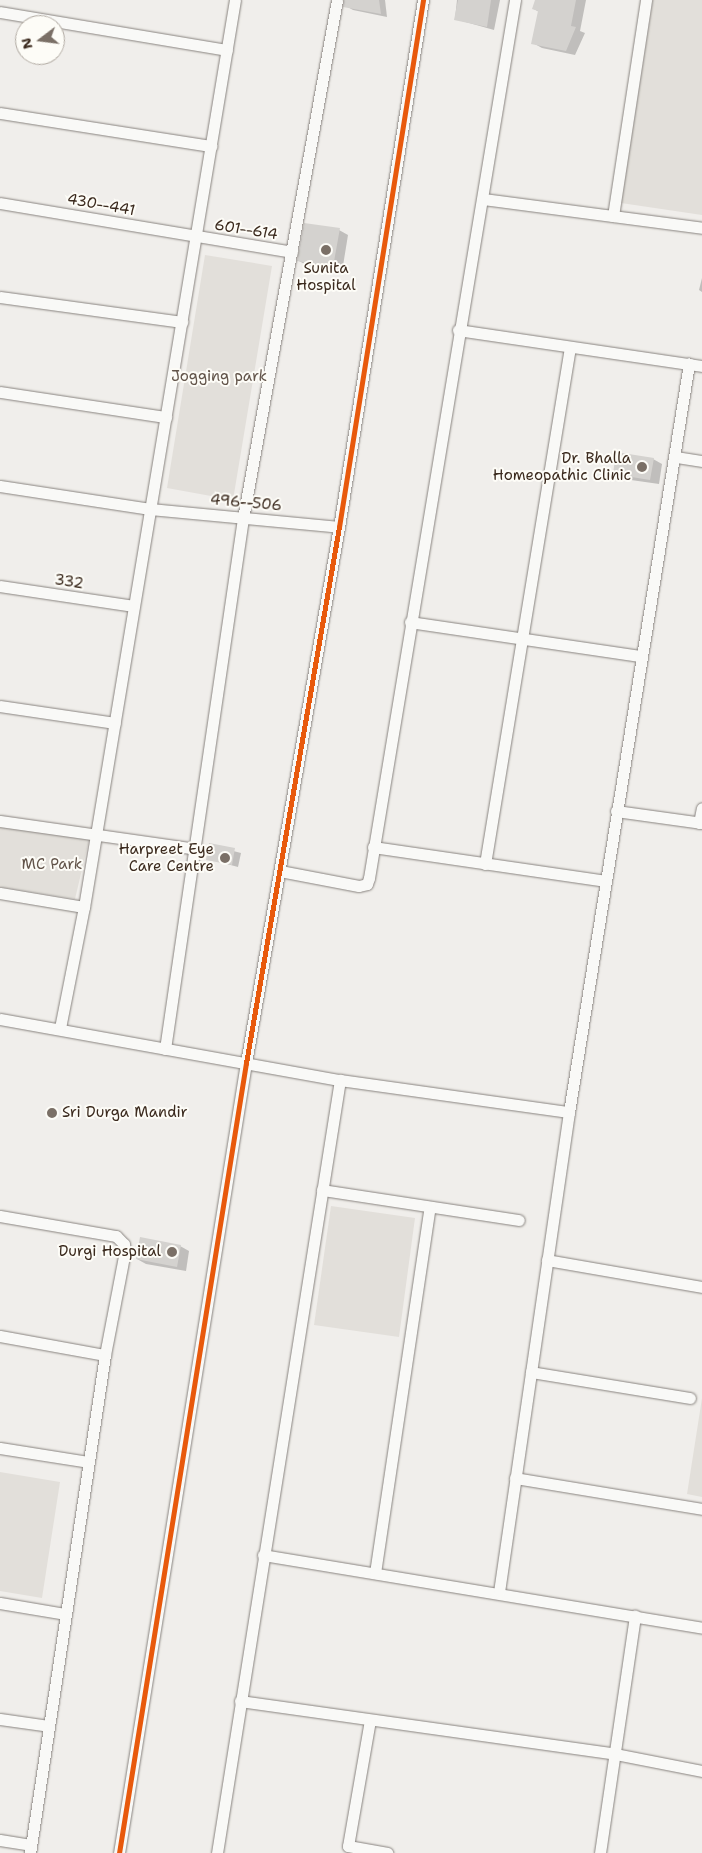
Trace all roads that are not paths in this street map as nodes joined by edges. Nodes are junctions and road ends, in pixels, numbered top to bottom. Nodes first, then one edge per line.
1 (2, 0) edge
2 (235, 0) edge
3 (337, 0) edge
4 (423, 0) edge
5 (515, 0) edge
6 (646, 0) edge
7 (0, 12) edge
8 (227, 50) junction
9 (0, 112) edge
10 (211, 146) junction
11 (483, 200) junction
12 (0, 203) edge
13 (613, 216) junction
14 (702, 228) edge
15 (196, 237) junction
16 (292, 252) junction
17 (0, 297) edge
18 (182, 322) junction
19 (458, 330) junction
20 (570, 347) junction
21 (689, 364) junction
22 (702, 366) edge
23 (0, 392) edge
24 (166, 418) junction
25 (676, 457) junction
26 (702, 461) edge
27 (0, 486) edge
28 (150, 509) junction
29 (243, 518) junction
30 (339, 527) junction
31 (0, 586) edge
32 (134, 606) junction
33 (410, 622) junction
34 (523, 639) junction
35 (640, 656) junction
36 (0, 706) edge
37 (115, 723) junction
38 (702, 808) edge
39 (616, 811) junction
40 (0, 820) edge
41 (701, 823) edge
42 (96, 835) junction
43 (373, 846) junction
44 (196, 849) junction
45 (485, 864) junction
46 (280, 871) junction
47 (605, 882) junction
48 (0, 894) edge
49 (84, 907) junction
50 (0, 1019) edge
51 (60, 1028) junction
52 (165, 1049) junction
53 (246, 1063) junction
54 (340, 1080) junction
55 (569, 1112) junction
56 (322, 1190) junction
57 (430, 1207) junction
58 (0, 1216) edge
59 (520, 1220) dead end
60 (546, 1260) junction
61 (702, 1287) edge
62 (0, 1336) edge
63 (105, 1355) junction
64 (531, 1372) junction
65 (690, 1398) dead end
66 (0, 1448) edge
67 (88, 1462) junction
68 (515, 1478) junction
69 (702, 1509) edge
70 (263, 1555) junction
71 (375, 1573) junction
72 (499, 1592) junction
73 (0, 1604) edge
74 (66, 1614) junction
75 (635, 1616) junction
76 (702, 1628) edge
77 (240, 1701) junction
78 (0, 1719) edge
79 (370, 1720) junction
80 (49, 1726) junction
81 (615, 1754) junction
82 (702, 1771) edge
83 (0, 1840) edge
84 (30, 1849) edge
85 (348, 1850) edge
86 (119, 1853) edge
87 (217, 1853) edge
88 (386, 1853) edge
89 (600, 1853) edge

1 - 7 street
2 - 8 street
3 - 16 street
4 - 30 street
5 - 11 street
6 - 13 street
7 - 8 street
8 - 10 street
9 - 10 street
10 - 15 street
11 - 13 street
11 - 19 street
12 - 15 street, 430--441
13 - 14 street
15 - 16 street, 601--614
15 - 18 street
16 - 29 street
17 - 18 street
18 - 24 street
19 - 20 street
19 - 33 street
20 - 21 street
20 - 34 street
21 - 22 street
21 - 25 street
23 - 24 street
24 - 28 street
25 - 26 street
25 - 35 street
27 - 28 street, 496--506
28 - 29 street, 496--506
28 - 32 street
29 - 30 street, 496--506
29 - 44 street
30 - 46 street
31 - 32 street, 332
32 - 37 street
33 - 34 street
33 - 43 street
34 - 35 street
34 - 45 street
35 - 39 street
36 - 37 street
37 - 42 street
38 - 41 street
39 - 41 street
39 - 47 street
40 - 42 street
42 - 44 street
42 - 49 street
43 - 45 street
43 - 46 street
44 - 52 street
45 - 47 street
46 - 53 street
47 - 55 street
48 - 49 street
49 - 51 street
50 - 51 street
51 - 52 street
52 - 53 street
53 - 54 street
53 - 86 street
54 - 55 street
54 - 56 street
55 - 60 street
56 - 57 street
56 - 70 street
57 - 59 street
57 - 71 street
58 - 63 street
60 - 61 street
60 - 64 street
62 - 63 street
63 - 67 street
64 - 65 street
64 - 68 street
66 - 67 street
67 - 74 street
68 - 69 street
68 - 72 street
70 - 71 street
70 - 77 street
71 - 72 street
72 - 75 street
73 - 74 street
74 - 80 street
75 - 76 street
75 - 81 street
77 - 79 street
77 - 87 street
78 - 80 street
79 - 81 street
79 - 85 street
80 - 84 street
81 - 82 street
81 - 89 street
83 - 84 street
85 - 88 street

